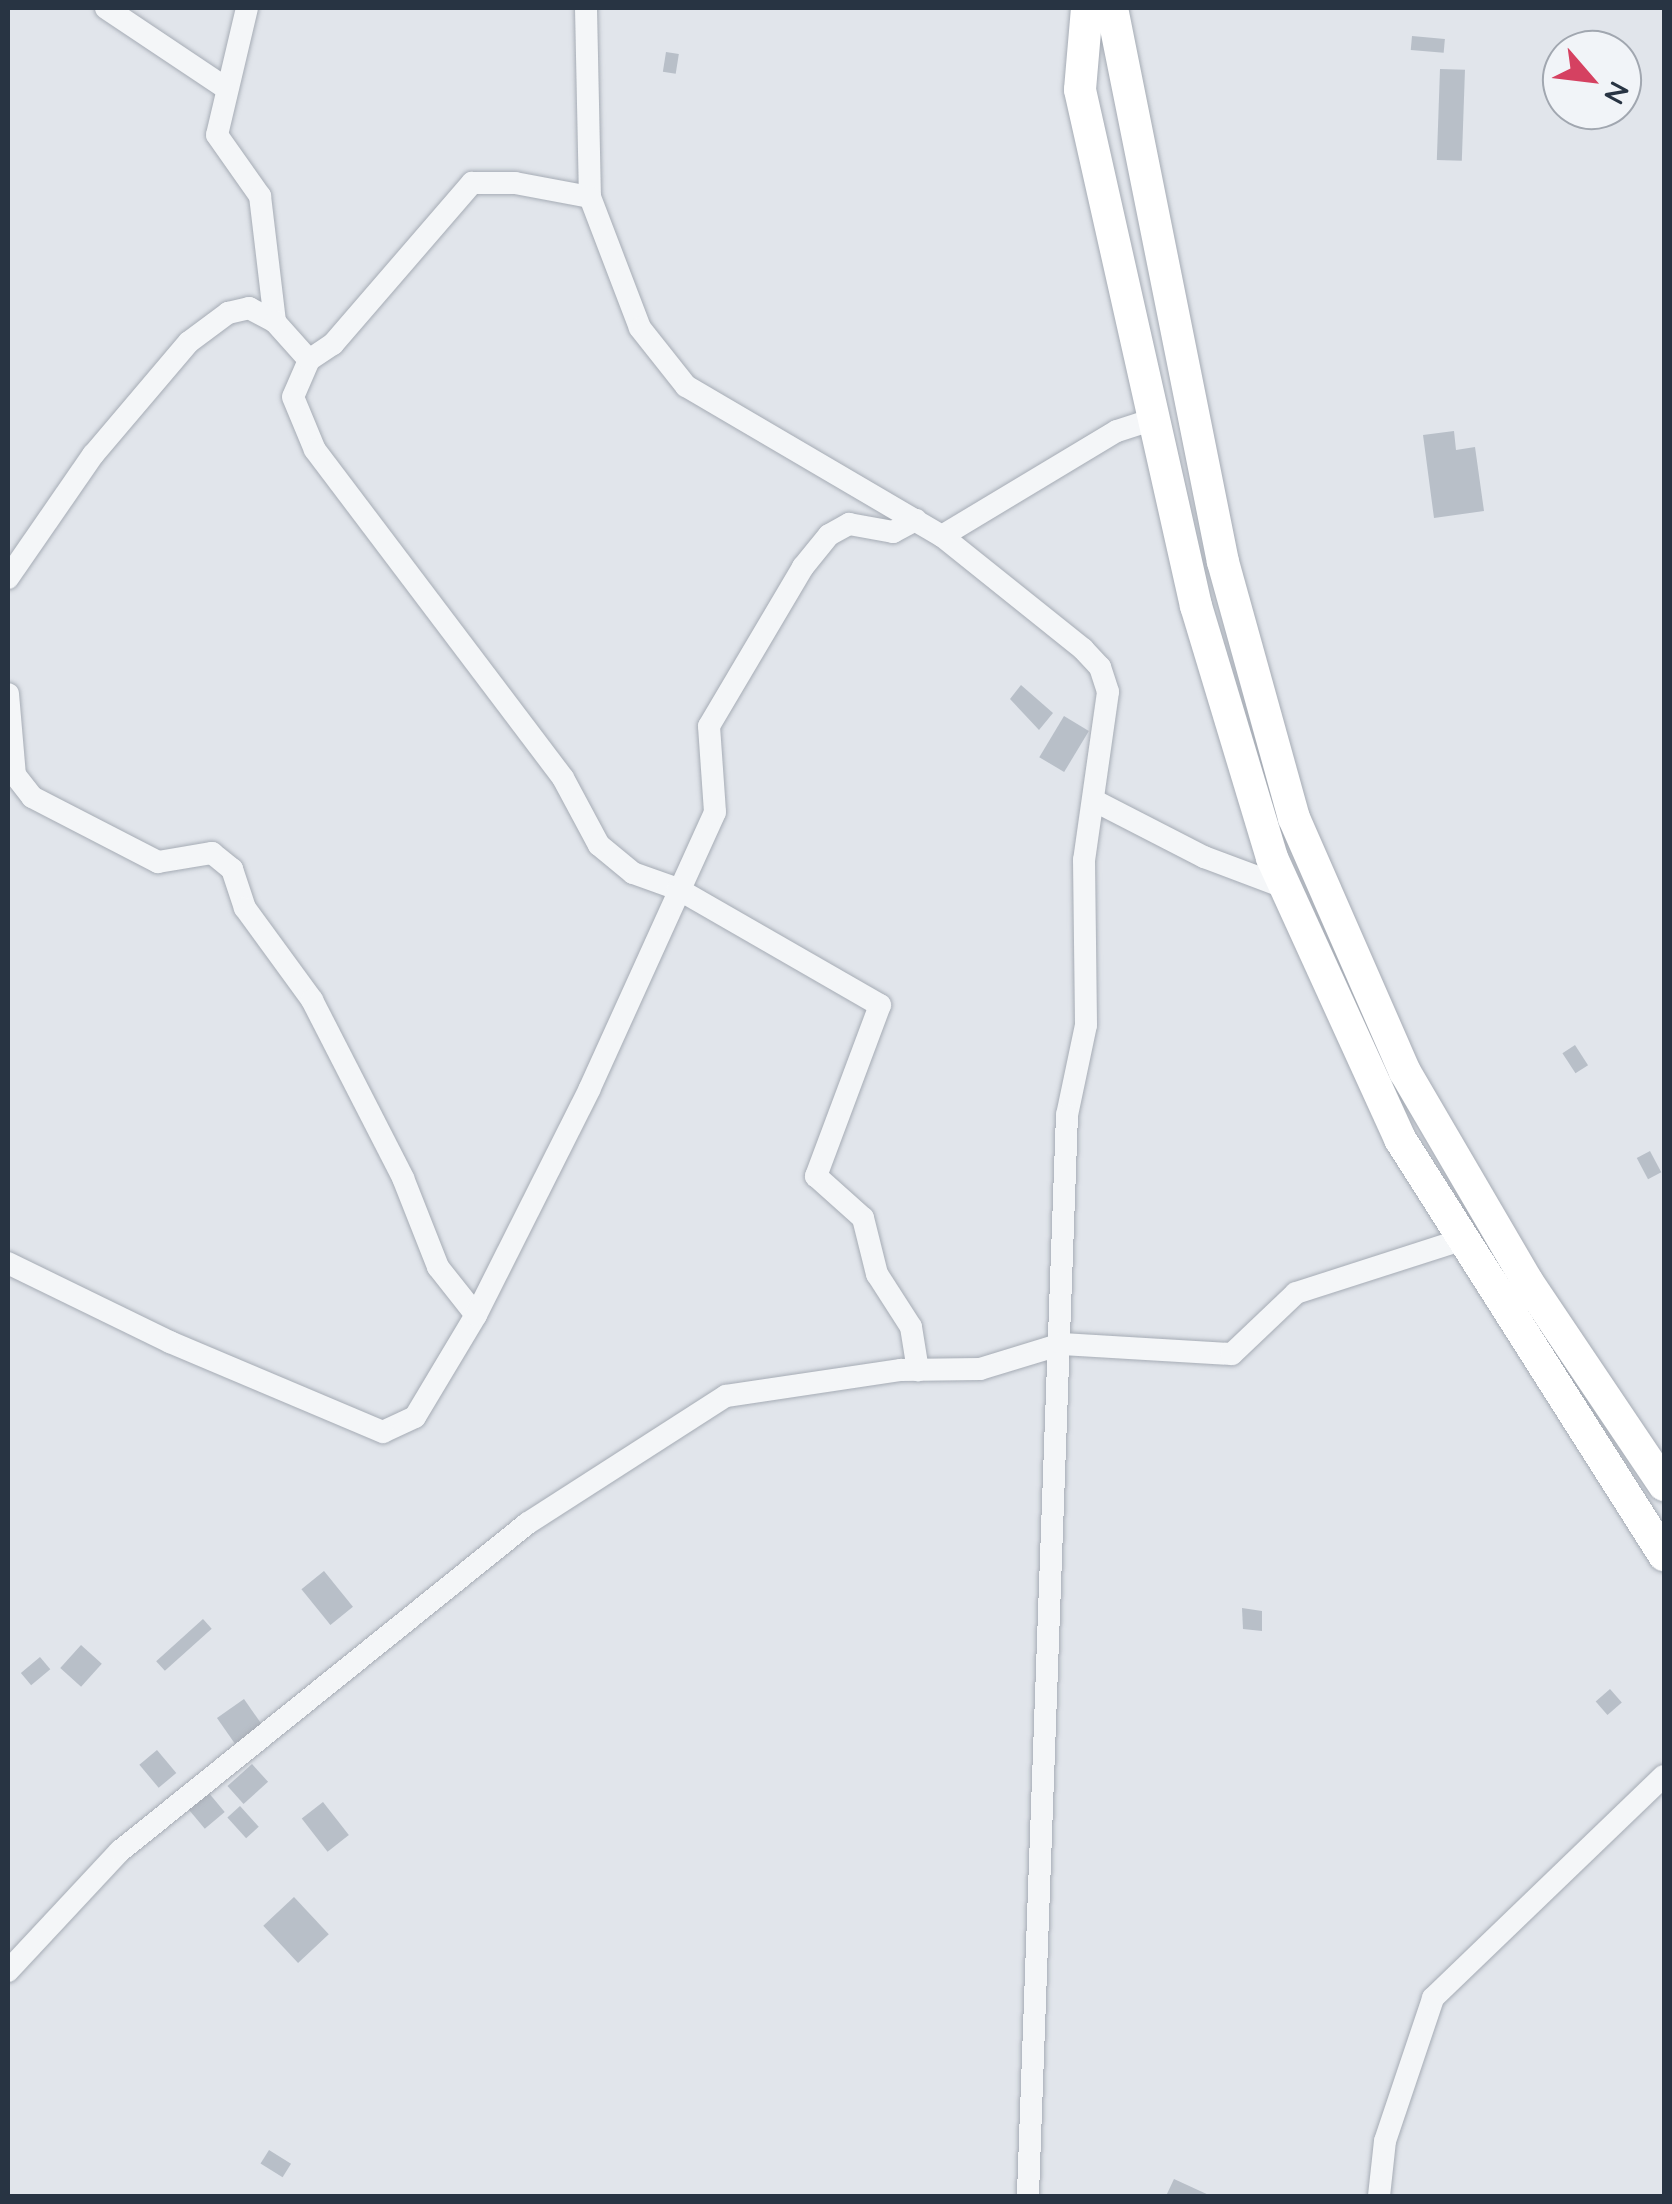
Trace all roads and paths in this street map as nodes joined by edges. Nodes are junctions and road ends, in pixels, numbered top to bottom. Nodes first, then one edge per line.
1 (106, 8) edge
2 (246, 8) edge
3 (586, 8) edge
4 (1088, 8) edge
5 (1112, 8) edge
6 (227, 89) junction
7 (590, 197) junction
8 (274, 322) junction
9 (310, 360) junction
10 (1154, 419) junction
11 (916, 520) junction
12 (942, 536) junction
13 (8, 578) edge
14 (8, 694) edge
15 (1095, 800) junction
16 (1284, 887) junction
17 (678, 889) junction
18 (1464, 1239) junction
19 (8, 1263) edge
20 (476, 1314) junction
21 (1062, 1344) junction
22 (918, 1370) junction
23 (1664, 1485) edge
24 (1664, 1554) edge
25 (1664, 1776) edge
26 (8, 1971) edge
27 (1028, 2196) edge
28 (1379, 2196) edge

1 - 6 street
2 - 6 street
3 - 7 street
4 - 10 main road
5 - 23 main road
6 - 8 street
7 - 9 street
7 - 11 street
8 - 9 street
8 - 13 street
9 - 17 street
10 - 12 street
10 - 16 main road
11 - 12 street
11 - 17 street
12 - 15 street
14 - 20 street
15 - 16 street
15 - 21 street
16 - 18 main road
17 - 20 street
17 - 22 street
18 - 21 street
18 - 24 main road
19 - 20 street
21 - 22 street
21 - 27 street
22 - 26 street
25 - 28 street

